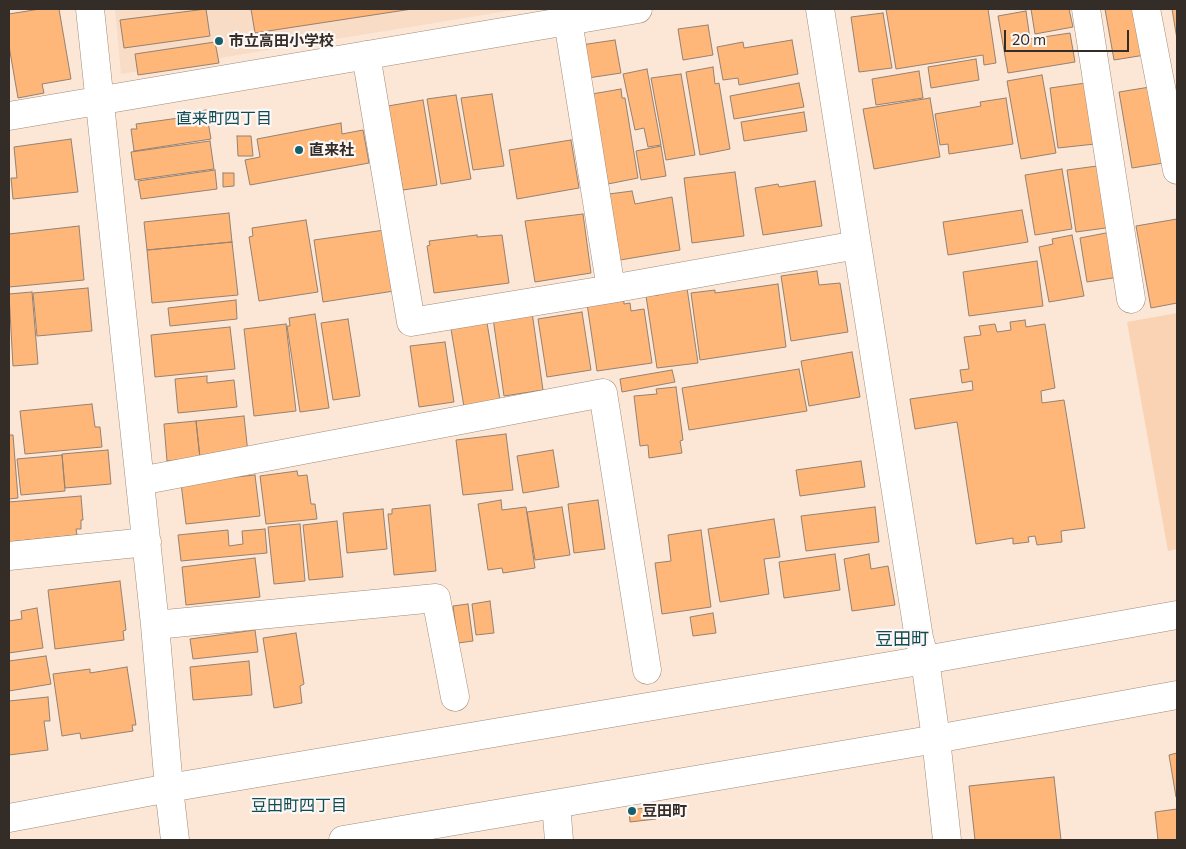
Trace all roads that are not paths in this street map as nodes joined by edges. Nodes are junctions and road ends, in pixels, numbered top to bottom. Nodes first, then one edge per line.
1 (90, 9) edge
2 (638, 9) edge
3 (820, 9) edge
4 (1086, 9) edge
5 (1146, 9) edge
6 (568, 21) junction
7 (366, 55) junction
8 (99, 101) junction
9 (9, 116) edge
10 (1177, 170) edge
11 (857, 245) junction
12 (611, 289) junction
13 (1131, 299) dead end
14 (140, 481) junction
15 (146, 542) junction
16 (9, 556) edge
17 (1177, 615) edge
18 (156, 625) junction
19 (925, 660) junction
20 (647, 670) dead end
21 (1177, 695) edge
22 (455, 697) dead end
23 (936, 739) junction
24 (169, 788) junction
25 (556, 804) junction
26 (9, 818) edge
27 (175, 840) edge
28 (343, 840) edge
29 (559, 840) edge
30 (947, 840) edge

1 - 8 street
2 - 6 street
3 - 11 street
4 - 13 street
5 - 10 street
6 - 7 street
6 - 12 street
7 - 8 street
7 - 12 street
8 - 9 street
8 - 14 street
11 - 12 street
11 - 19 street
14 - 15 street
14 - 20 street
15 - 16 street
15 - 18 street
17 - 19 street
18 - 22 street
18 - 24 street
19 - 23 street
19 - 24 street
21 - 23 street
23 - 25 street
23 - 30 street
24 - 26 street
24 - 27 street
25 - 28 street
25 - 29 street

